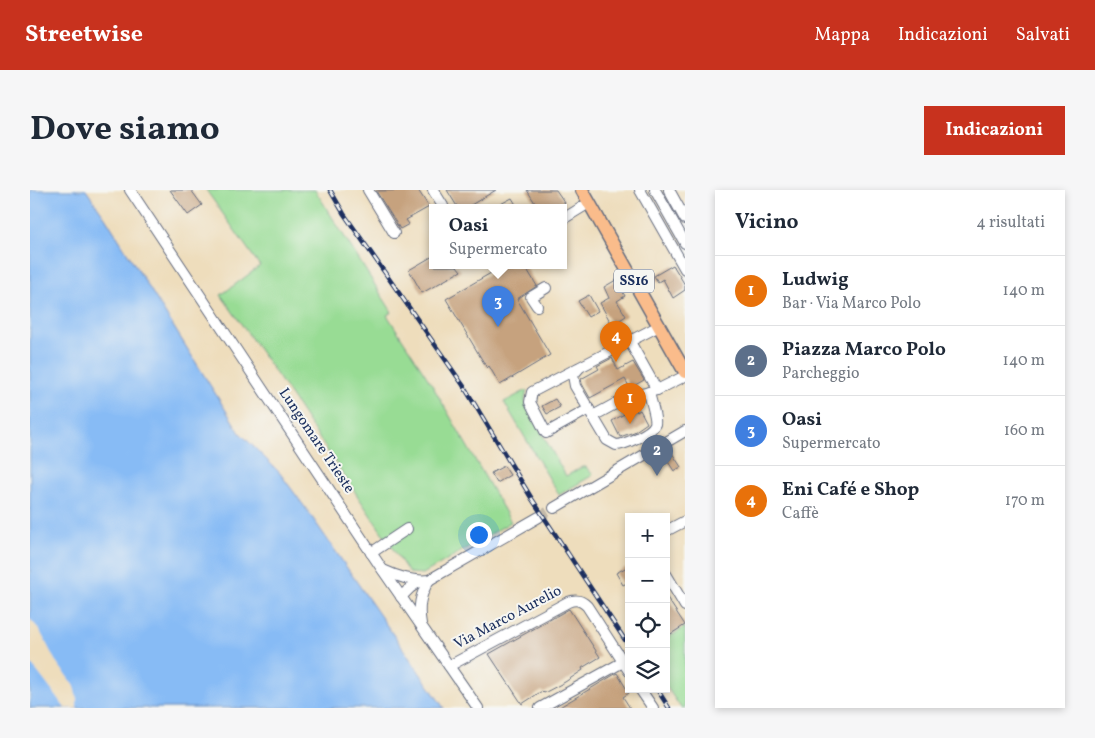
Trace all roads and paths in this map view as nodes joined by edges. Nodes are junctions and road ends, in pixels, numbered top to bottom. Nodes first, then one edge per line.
1 (130, 190) edge
2 (368, 190) edge
3 (433, 190) edge
4 (582, 190) edge
5 (640, 190) edge
6 (655, 190) edge
7 (668, 190) edge
8 (589, 203) junction
9 (442, 204) edge
10 (567, 217) edge
11 (685, 219) edge
12 (394, 233) dead end
13 (685, 243) edge
14 (685, 269) edge
15 (546, 288) dead end
16 (537, 306) dead end
17 (659, 326) junction
18 (630, 342) junction
19 (580, 367) junction
20 (685, 372) edge
21 (685, 376) edge
22 (653, 391) junction
23 (591, 413) junction
24 (684, 432) edge
25 (554, 508) tunnel mouth
26 (538, 517) tunnel mouth
27 (685, 521) edge
28 (407, 529) dead end
29 (670, 529) edge
30 (371, 553) junction
31 (382, 569) junction
32 (670, 581) edge
33 (425, 583) junction
34 (401, 597) junction
35 (685, 606) edge
36 (422, 628) junction
37 (625, 665) edge
38 (449, 666) junction
39 (625, 667) edge
40 (643, 693) edge
41 (478, 708) edge
42 (540, 708) edge
43 (652, 708) edge

1 - 30 street, Lungomare Trieste
2 - 12 street
3 - 9 street
4 - 8 main road, SS16
5 - 14 street
6 - 13 street
7 - 11 street
8 - 10 street
8 - 17 main road, SS16
15 - 16 street
17 - 18 street
17 - 20 main road, SS16
18 - 19 street
18 - 22 street
19 - 23 street
19 - 23 street
21 - 22 street
22 - 23 street
22 - 23 street
24 - 25 street
26 - 33 street
27 - 29 street
28 - 30 street
30 - 31 street, Lungomare Trieste
31 - 33 street
31 - 34 street, Lungomare Trieste
32 - 35 street
33 - 34 street
33 - 36 street
34 - 36 street, Lungomare Trieste
36 - 38 street, Lungomare Trieste
37 - 38 street, Via Marco Aurelio
38 - 41 street, Lungomare Trieste
39 - 42 street
40 - 43 street

